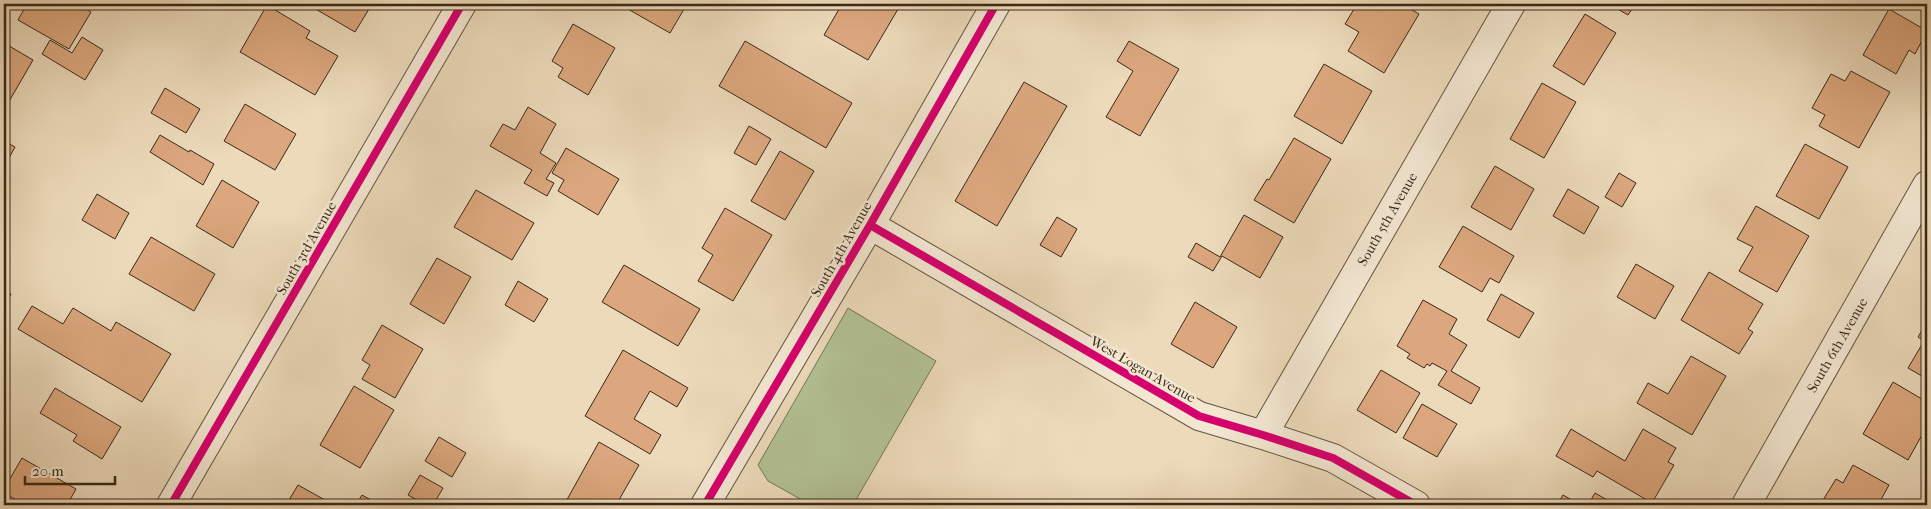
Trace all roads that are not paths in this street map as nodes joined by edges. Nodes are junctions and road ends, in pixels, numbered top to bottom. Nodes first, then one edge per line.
1 (462, 4) edge
2 (996, 4) edge
3 (1511, 4) edge
4 (1927, 185) edge
5 (870, 225) junction
6 (1263, 435) junction
7 (171, 505) edge
8 (705, 505) edge
9 (1416, 505) edge
10 (1746, 505) edge

1 - 7 street, South 3rd Avenue
2 - 5 street, South 4th Avenue
3 - 6 street, South 5th Avenue
4 - 10 street, South 6th Avenue
5 - 6 street, West Logan Avenue
5 - 8 street, South 4th Avenue
6 - 9 street, West Logan Avenue

